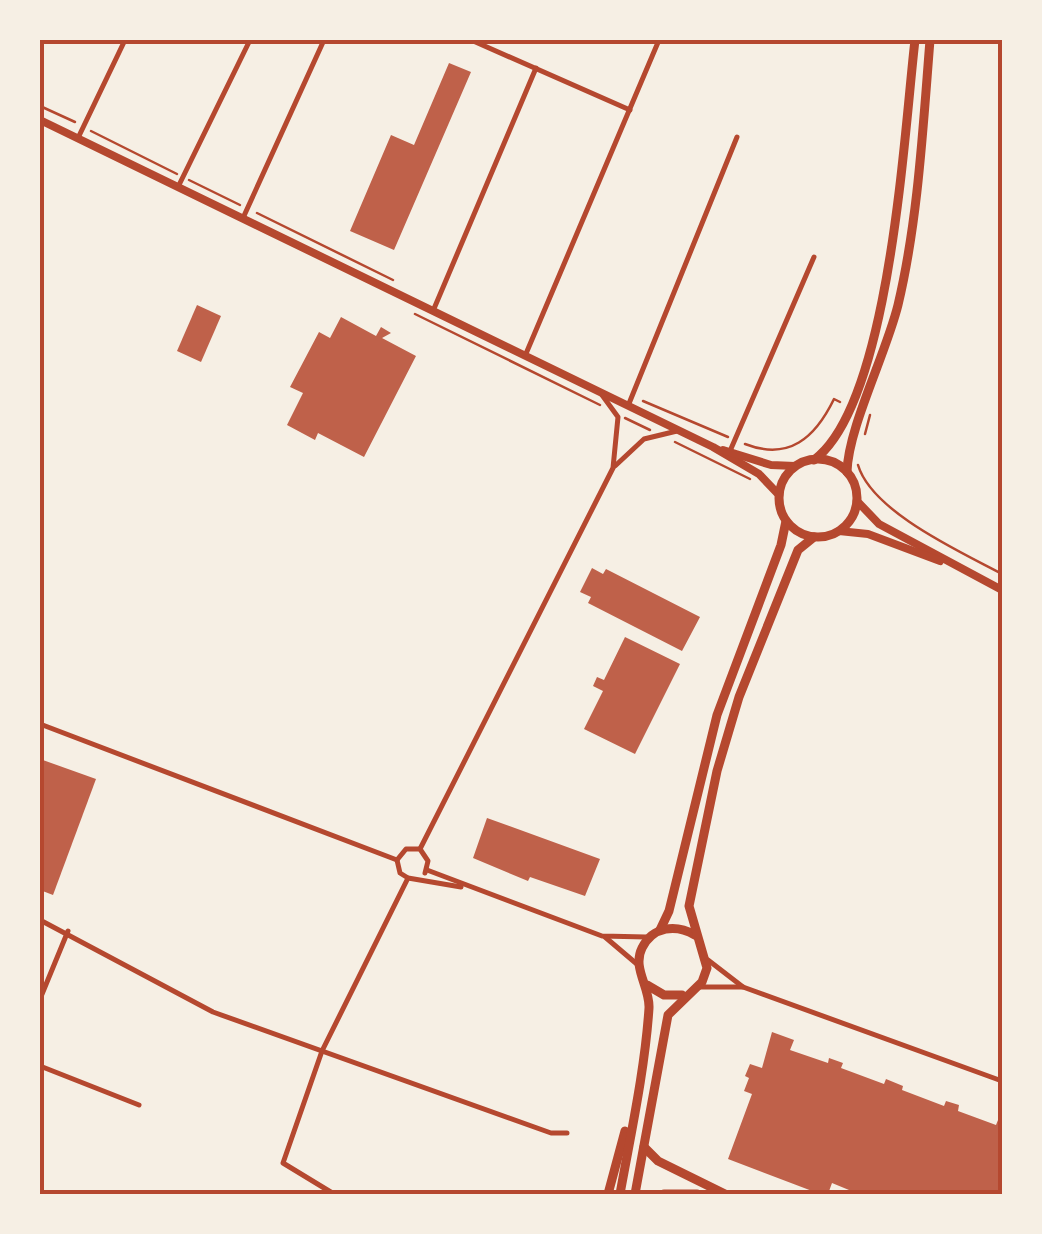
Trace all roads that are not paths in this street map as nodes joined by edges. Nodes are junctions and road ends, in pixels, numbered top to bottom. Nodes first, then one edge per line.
1 (125, 40) edge
2 (250, 40) edge
3 (324, 40) edge
4 (471, 40) edge
5 (496, 40) edge
6 (659, 40) edge
7 (915, 40) edge
8 (930, 40) edge
9 (492, 49) junction
10 (536, 68) junction
11 (630, 110) junction
12 (40, 120) edge
13 (737, 137) dead end
14 (78, 138) junction
15 (181, 181) junction
16 (242, 218) junction
17 (814, 257) dead end
18 (432, 311) junction
19 (525, 356) junction
20 (600, 393) junction
21 (629, 401) junction
22 (676, 431) junction
23 (714, 448) junction
24 (730, 452) junction
25 (814, 460) junction
26 (795, 466) junction
27 (613, 468) junction
28 (847, 472) junction
29 (779, 495) junction
30 (858, 500) junction
31 (786, 520) junction
32 (839, 531) junction
33 (814, 537) junction
34 (954, 566) junction
35 (1002, 590) edge
36 (40, 724) edge
37 (420, 849) junction
38 (397, 860) junction
39 (427, 870) junction
40 (420, 877) junction
41 (408, 878) junction
42 (482, 892) junction
43 (40, 920) edge
44 (660, 930) junction
45 (68, 931) junction
46 (602, 936) junction
47 (695, 936) junction
48 (650, 937) junction
49 (708, 960) junction
50 (639, 966) junction
51 (647, 984) junction
52 (744, 987) junction
53 (696, 988) junction
54 (685, 994) junction
55 (40, 999) edge
56 (322, 1051) junction
57 (40, 1066) edge
58 (1002, 1081) edge
59 (636, 1095) junction
60 (139, 1105) dead end
61 (567, 1133) dead end
62 (644, 1147) junction
63 (334, 1194) edge
64 (608, 1194) edge
65 (620, 1194) edge
66 (635, 1194) edge
67 (664, 1194) edge
68 (697, 1194) edge
69 (725, 1194) edge

1 - 14 street
2 - 15 street
3 - 16 street
4 - 9 street
5 - 9 street
6 - 11 street
7 - 25 main road
8 - 28 main road
9 - 10 street
10 - 11 street
10 - 18 street
11 - 19 street
12 - 14 main road
13 - 21 street
14 - 15 main road
15 - 16 main road
16 - 18 main road
17 - 24 street
18 - 19 main road
19 - 20 main road
20 - 21 main road
20 - 27 street
21 - 22 main road
22 - 23 main road
22 - 27 street
23 - 24 main road
23 - 29 main road
24 - 26 main road
25 - 26 main road
25 - 28 main road
26 - 29 main road
27 - 37 street
28 - 30 main road
29 - 31 main road
30 - 32 main road
30 - 34 main road
31 - 33 main road
31 - 44 main road
32 - 33 main road
32 - 34 main road
33 - 47 main road
34 - 35 main road
36 - 38 street
37 - 38 street
37 - 39 street
38 - 41 street
39 - 40 street
39 - 42 street
40 - 41 street
40 - 42 street
41 - 56 street
42 - 46 street
43 - 45 street
44 - 47 main road
44 - 48 main road
45 - 55 street
45 - 56 street
46 - 48 street
46 - 50 street
47 - 49 main road
48 - 50 main road
49 - 52 street
49 - 53 main road
50 - 51 main road
51 - 54 main road
51 - 59 main road
52 - 53 street
52 - 58 street
53 - 54 main road
54 - 62 main road
56 - 61 street
56 - 63 street
57 - 60 street
59 - 64 main road
59 - 65 main road
62 - 66 main road
62 - 69 main road
67 - 68 main road

